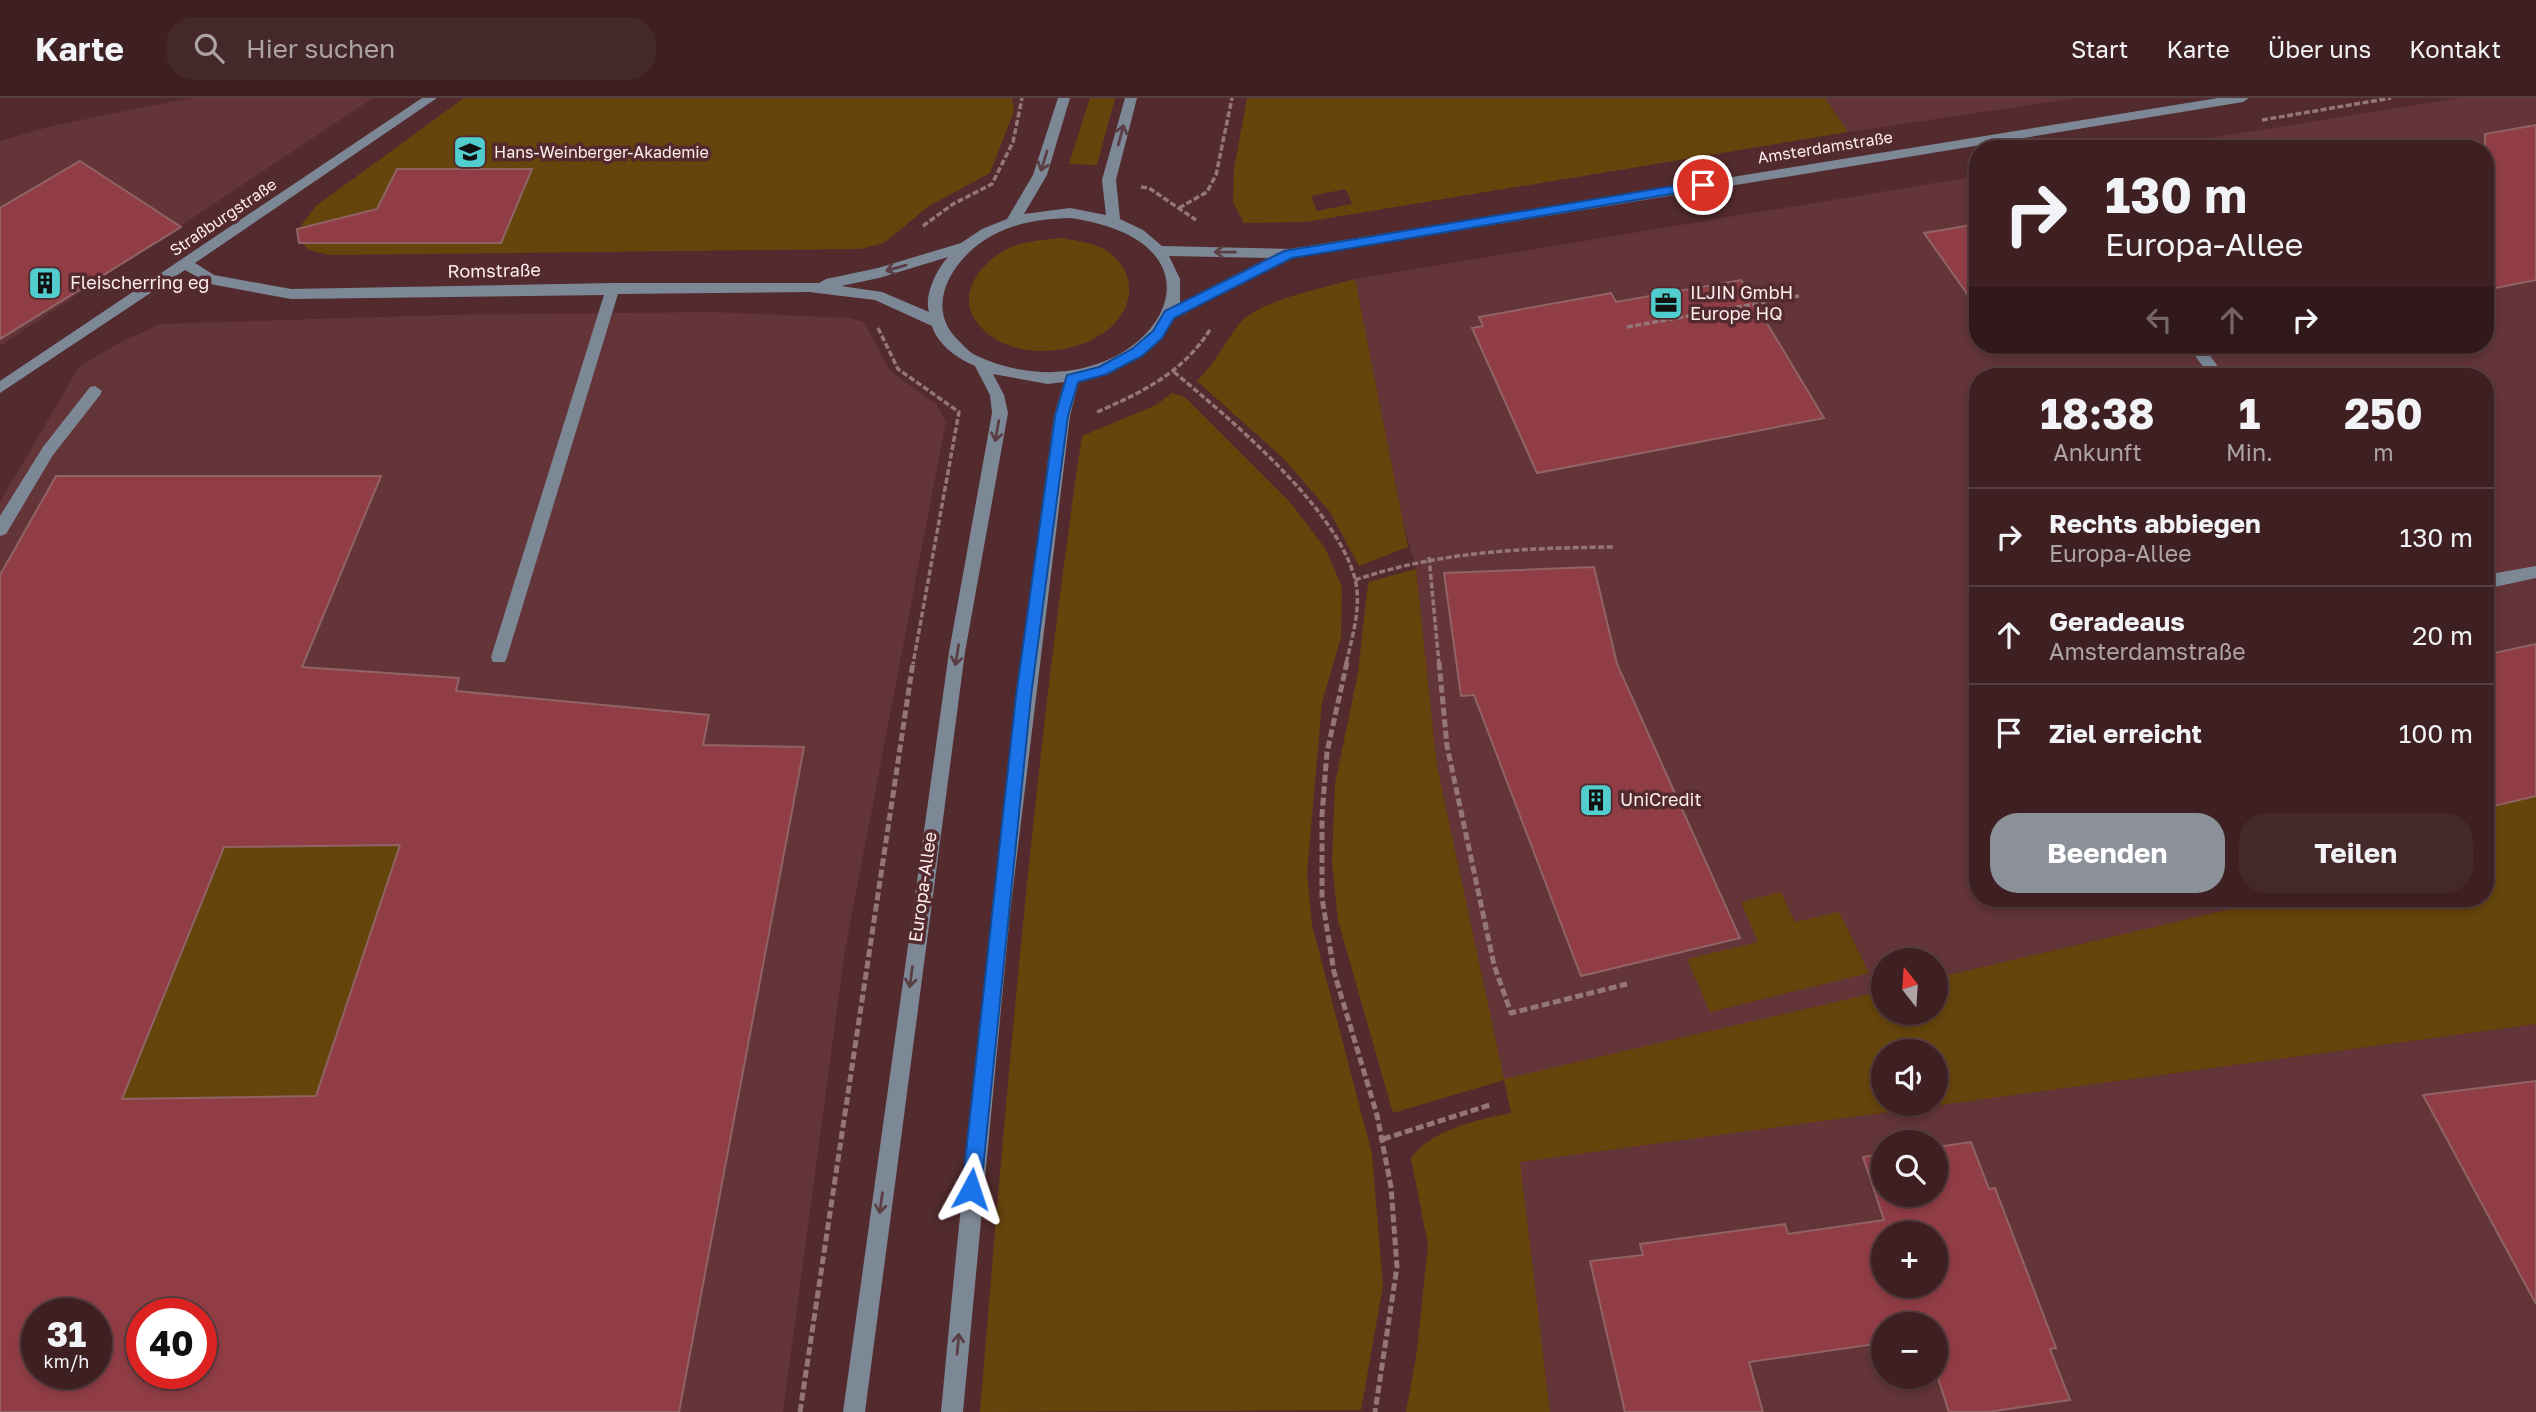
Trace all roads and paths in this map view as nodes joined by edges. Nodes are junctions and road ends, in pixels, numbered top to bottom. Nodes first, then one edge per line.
1 (431, 98) edge
2 (1022, 98) edge
3 (1064, 98) edge
4 (1131, 98) edge
5 (1232, 98) edge
6 (2243, 98) edge
7 (2025, 133) junction
8 (1982, 140) edge
9 (2031, 140) edge
10 (1969, 142) edge
11 (1109, 180) junction
12 (1178, 208) junction
13 (1014, 219) junction
14 (1113, 221) junction
15 (921, 227) dead end
16 (962, 248) junction
17 (1160, 251) junction
18 (1214, 252) junction
19 (1289, 254) junction
20 (186, 264) junction
21 (1223, 285) junction
22 (809, 287) junction
23 (613, 288) junction
24 (877, 295) junction
25 (1800, 296) dead end
26 (1170, 314) junction
27 (937, 322) junction
28 (1627, 327) dead end
29 (2201, 354) edge
30 (982, 367) junction
31 (2212, 368) edge
32 (1174, 372) junction
33 (1072, 378) junction
34 (0, 388) edge
35 (95, 391) dead end
36 (959, 412) junction
37 (1000, 412) junction
38 (1062, 416) junction
39 (0, 530) edge
40 (1614, 547) dead end
41 (1429, 557) junction
42 (2536, 572) edge
43 (1355, 580) junction
44 (2494, 580) edge
45 (499, 657) dead end
46 (1627, 984) dead end
47 (1490, 1105) dead end
48 (1383, 1139) junction
49 (800, 1412) edge
50 (854, 1412) edge
51 (952, 1412) edge
52 (1375, 1412) edge

1 - 20 street, Straßburgstraße
2 - 15 path
3 -> 13 street
11 -> 4 street
5 - 12 path
6 - 7 street, Amsterdamstraße
7 - 8 street, Amsterdamstraße
7 - 9 street
10 - 19 street, Amsterdamstraße
11 - 12 path
11 - 14 street
12 - 18 path
13 - 14 street
13 - 16 street
14 - 17 street
16 -> 22 street, Romstraße
16 - 27 street
17 - 18 street, Amsterdamstraße
17 - 26 street
19 -> 18 street, Amsterdamstraße
19 - 21 street, Amsterdamstraße
20 - 23 street, Romstraße
20 - 34 street, Straßburgstraße
21 - 26 street, Amsterdamstraße
21 - 32 path
22 - 23 street, Romstraße
22 - 24 street, Romstraße
23 - 45 street
24 - 27 street, Romstraße
24 - 36 path
25 - 28 path
26 - 33 street, Europa-Allee
27 - 30 street, Europa-Allee
29 - 31 street
30 - 33 street, Europa-Allee
30 - 37 street, Europa-Allee
32 - 38 path
32 - 43 path
33 - 38 street
35 - 39 street
36 - 37 path
36 - 49 path
37 -> 50 street, Europa-Allee
51 -> 38 street
40 - 41 path
41 - 43 path
41 - 46 path
42 - 44 street
43 - 48 path
47 - 48 path
48 - 52 path

